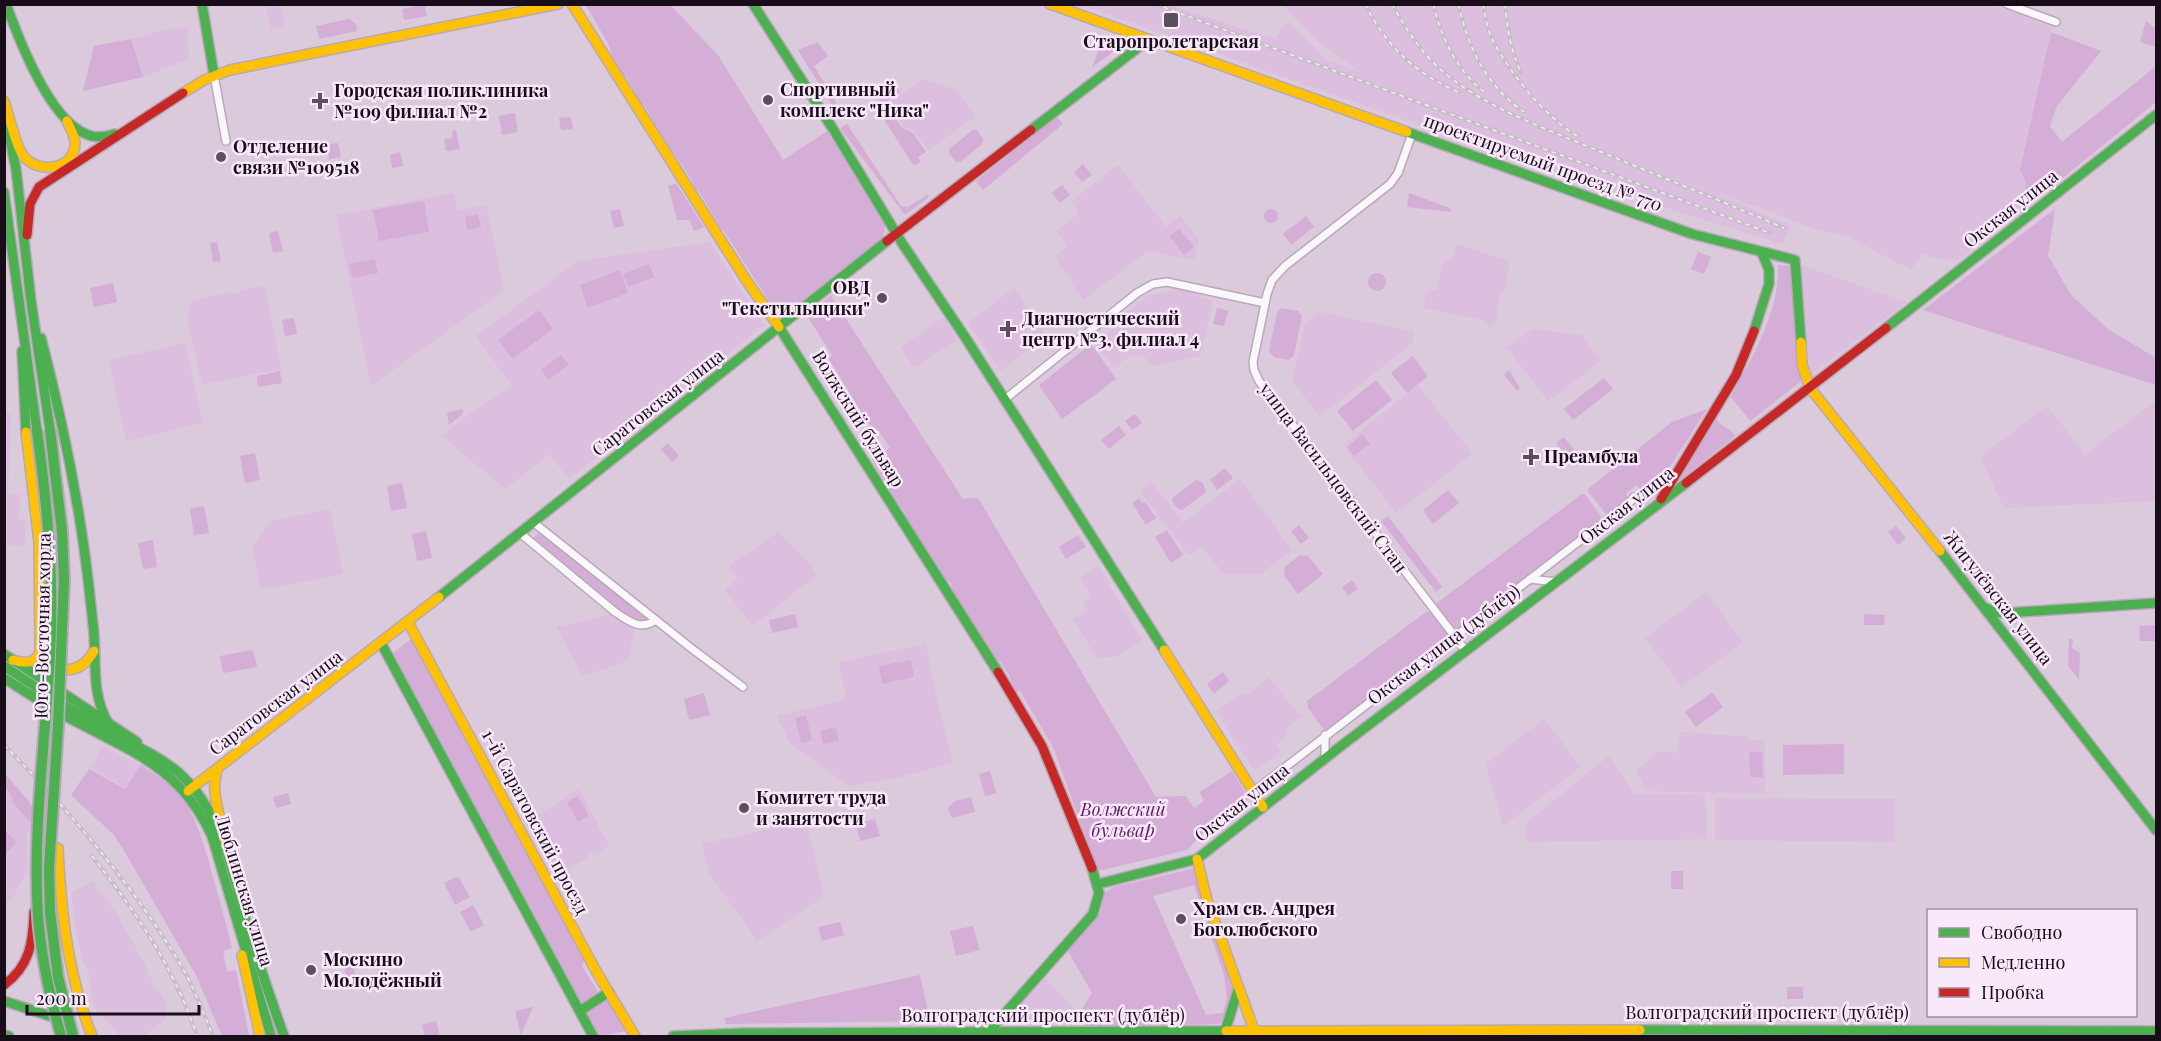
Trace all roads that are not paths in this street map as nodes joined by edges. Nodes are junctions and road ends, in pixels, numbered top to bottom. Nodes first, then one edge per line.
1 (6, 4) edge
2 (202, 4) edge
3 (558, 4) edge
4 (572, 4) edge
5 (753, 4) edge
6 (1050, 4) edge
7 (2007, 4) edge
8 (2056, 22) dead end
9 (1148, 40) junction
10 (214, 75) junction
11 (4, 101) edge
12 (4, 110) edge
13 (2157, 115) edge
14 (64, 116) junction
15 (120, 132) junction
16 (1412, 134) junction
17 (226, 141) dead end
18 (4, 192) edge
19 (897, 234) junction
20 (4, 241) edge
21 (1762, 253) junction
22 (28, 264) junction
23 (14, 266) junction
24 (31, 301) junction
25 (1265, 303) junction
26 (21, 321) junction
27 (780, 327) junction
28 (1810, 388) junction
29 (1004, 399) junction
30 (1634, 497) dead end
31 (1658, 503) junction
32 (533, 522) junction
33 (520, 533) junction
34 (1530, 579) junction
35 (1556, 582) junction
36 (2157, 603) edge
37 (1983, 607) junction
38 (2017, 612) junction
39 (656, 620) junction
40 (408, 622) junction
41 (1455, 636) junction
42 (381, 643) junction
43 (2012, 643) junction
44 (95, 644) junction
45 (40, 646) junction
46 (1466, 651) junction
47 (7, 660) edge
48 (4, 678) edge
49 (743, 687) dead end
50 (108, 723) junction
51 (1325, 735) junction
52 (147, 751) junction
53 (1325, 759) junction
54 (220, 766) junction
55 (56, 771) junction
56 (190, 789) junction
57 (1253, 792) junction
58 (1263, 807) junction
59 (2157, 830) edge
60 (224, 845) junction
61 (1197, 859) junction
62 (36, 864) junction
63 (1098, 884) junction
64 (238, 923) junction
65 (4, 985) edge
66 (1238, 989) junction
67 (609, 992) junction
68 (4, 1002) edge
69 (580, 1011) junction
70 (279, 1023) junction
71 (1414, 1029) junction
72 (2157, 1031) edge
73 (1246, 1032) edge
74 (1224, 1034) edge
75 (4, 1035) edge
76 (953, 1035) edge
77 (985, 1035) edge
78 (9, 1036) edge
79 (70, 1036) edge
80 (92, 1036) edge
81 (260, 1036) edge
82 (272, 1036) edge
83 (284, 1036) edge
84 (289, 1036) edge
85 (593, 1036) edge
86 (634, 1036) edge
87 (673, 1036) edge
88 (1454, 1036) edge

1 - 14 main road
2 - 10 main road
3 - 10 main road
4 - 27 main road, Волжский бульвар
5 - 19 main road
6 - 9 main road, проектируемый проезд № 770
7 - 8 street
9 - 16 main road, проектируемый проезд № 770
9 - 19 main road, Саратовская улица
10 - 15 main road
10 - 17 street
11 - 14 main road
12 - 22 main road, Юго-Восточная хорда
13 - 28 main road, Окская улица
14 - 15 main road
15 - 22 main road
16 - 21 main road, проектируемый проезд № 770
16 - 25 street, улица Васильцовский Стан
18 - 23 main road, Юго-Восточная хорда
19 - 27 main road, Саратовская улица
19 - 29 main road
20 - 23 main road
21 - 28 main road, проектируемый проезд № 770
21 - 31 main road
22 - 24 main road, Юго-Восточная хорда
23 - 26 main road, Юго-Восточная хорда
24 - 44 main road
24 - 55 main road, Юго-Восточная хорда, bridge
25 - 29 street
25 - 41 street, улица Васильцовский Стан
26 - 45 main road
26 - 62 main road, Юго-Восточная хорда, bridge
27 - 32 main road, Саратовская улица
27 - 63 main road, Волжский бульвар
28 - 31 main road, Окская улица
28 - 37 main road, Жигулёвская улица
29 - 57 main road
30 - 34 street, Окская улица (дублёр)
31 - 35 main road, Окская улица
32 - 33 main road, Саратовская улица
32 - 39 street
33 - 39 street
33 - 40 main road, Саратовская улица
34 - 35 street
34 - 41 street, Окская улица (дублёр)
35 - 46 main road, Окская улица
36 - 38 main road
37 - 38 main road
37 - 43 main road, Жигулёвская улица
38 - 43 main road
39 - 49 street
40 - 42 main road, Саратовская улица
40 - 67 main road, 1-й Саратовский проезд
41 - 46 street, улица Васильцовский Стан
41 - 51 street, Окская улица (дублёр)
42 - 54 main road, Саратовская улица
42 - 69 main road
43 - 59 main road, Жигулёвская улица
44 - 45 main road
44 - 50 main road
45 - 47 main road
46 - 53 main road, Окская улица
47 - 50 main road
47 - 52 main road
48 - 56 main road, Люблинская улица
50 - 52 main road
51 - 53 street
51 - 57 street, Окская улица (дублёр)
52 - 56 main road, Люблинская улица
53 - 58 main road, Окская улица
54 - 56 main road, Саратовская улица
54 - 60 main road
55 - 79 main road, Юго-Восточная хорда, bridge
55 - 80 main road, bridge
56 - 60 main road, Люблинская улица
56 - 64 main road, Люблинская улица
57 - 58 main road
58 - 61 main road, Окская улица
60 - 70 main road, Люблинская улица
61 - 63 main road, Окская улица
61 - 66 main road
62 - 65 main road, bridge
62 - 79 main road, Юго-Восточная хорда, bridge
63 - 77 main road
64 - 81 main road
64 - 82 main road, Люблинская улица
66 - 73 main road
66 - 74 main road
67 - 69 main road
67 - 86 main road, 1-й Саратовский проезд
68 - 79 main road
69 - 85 main road
70 - 83 main road, Люблинская улица
70 - 84 main road
71 - 72 main road, Волгоградский проспект (дублёр)
71 - 73 main road, Волгоградский проспект (дублёр)
71 - 88 main road, Волгоградский проспект (дублёр)
73 - 74 main road, Волгоградский проспект (дублёр)
74 - 77 main road, Волгоградский проспект (дублёр)
75 - 78 main road
76 - 77 main road, Волгоградский проспект (дублёр)
76 - 87 main road, Волгоградский проспект (дублёр)

